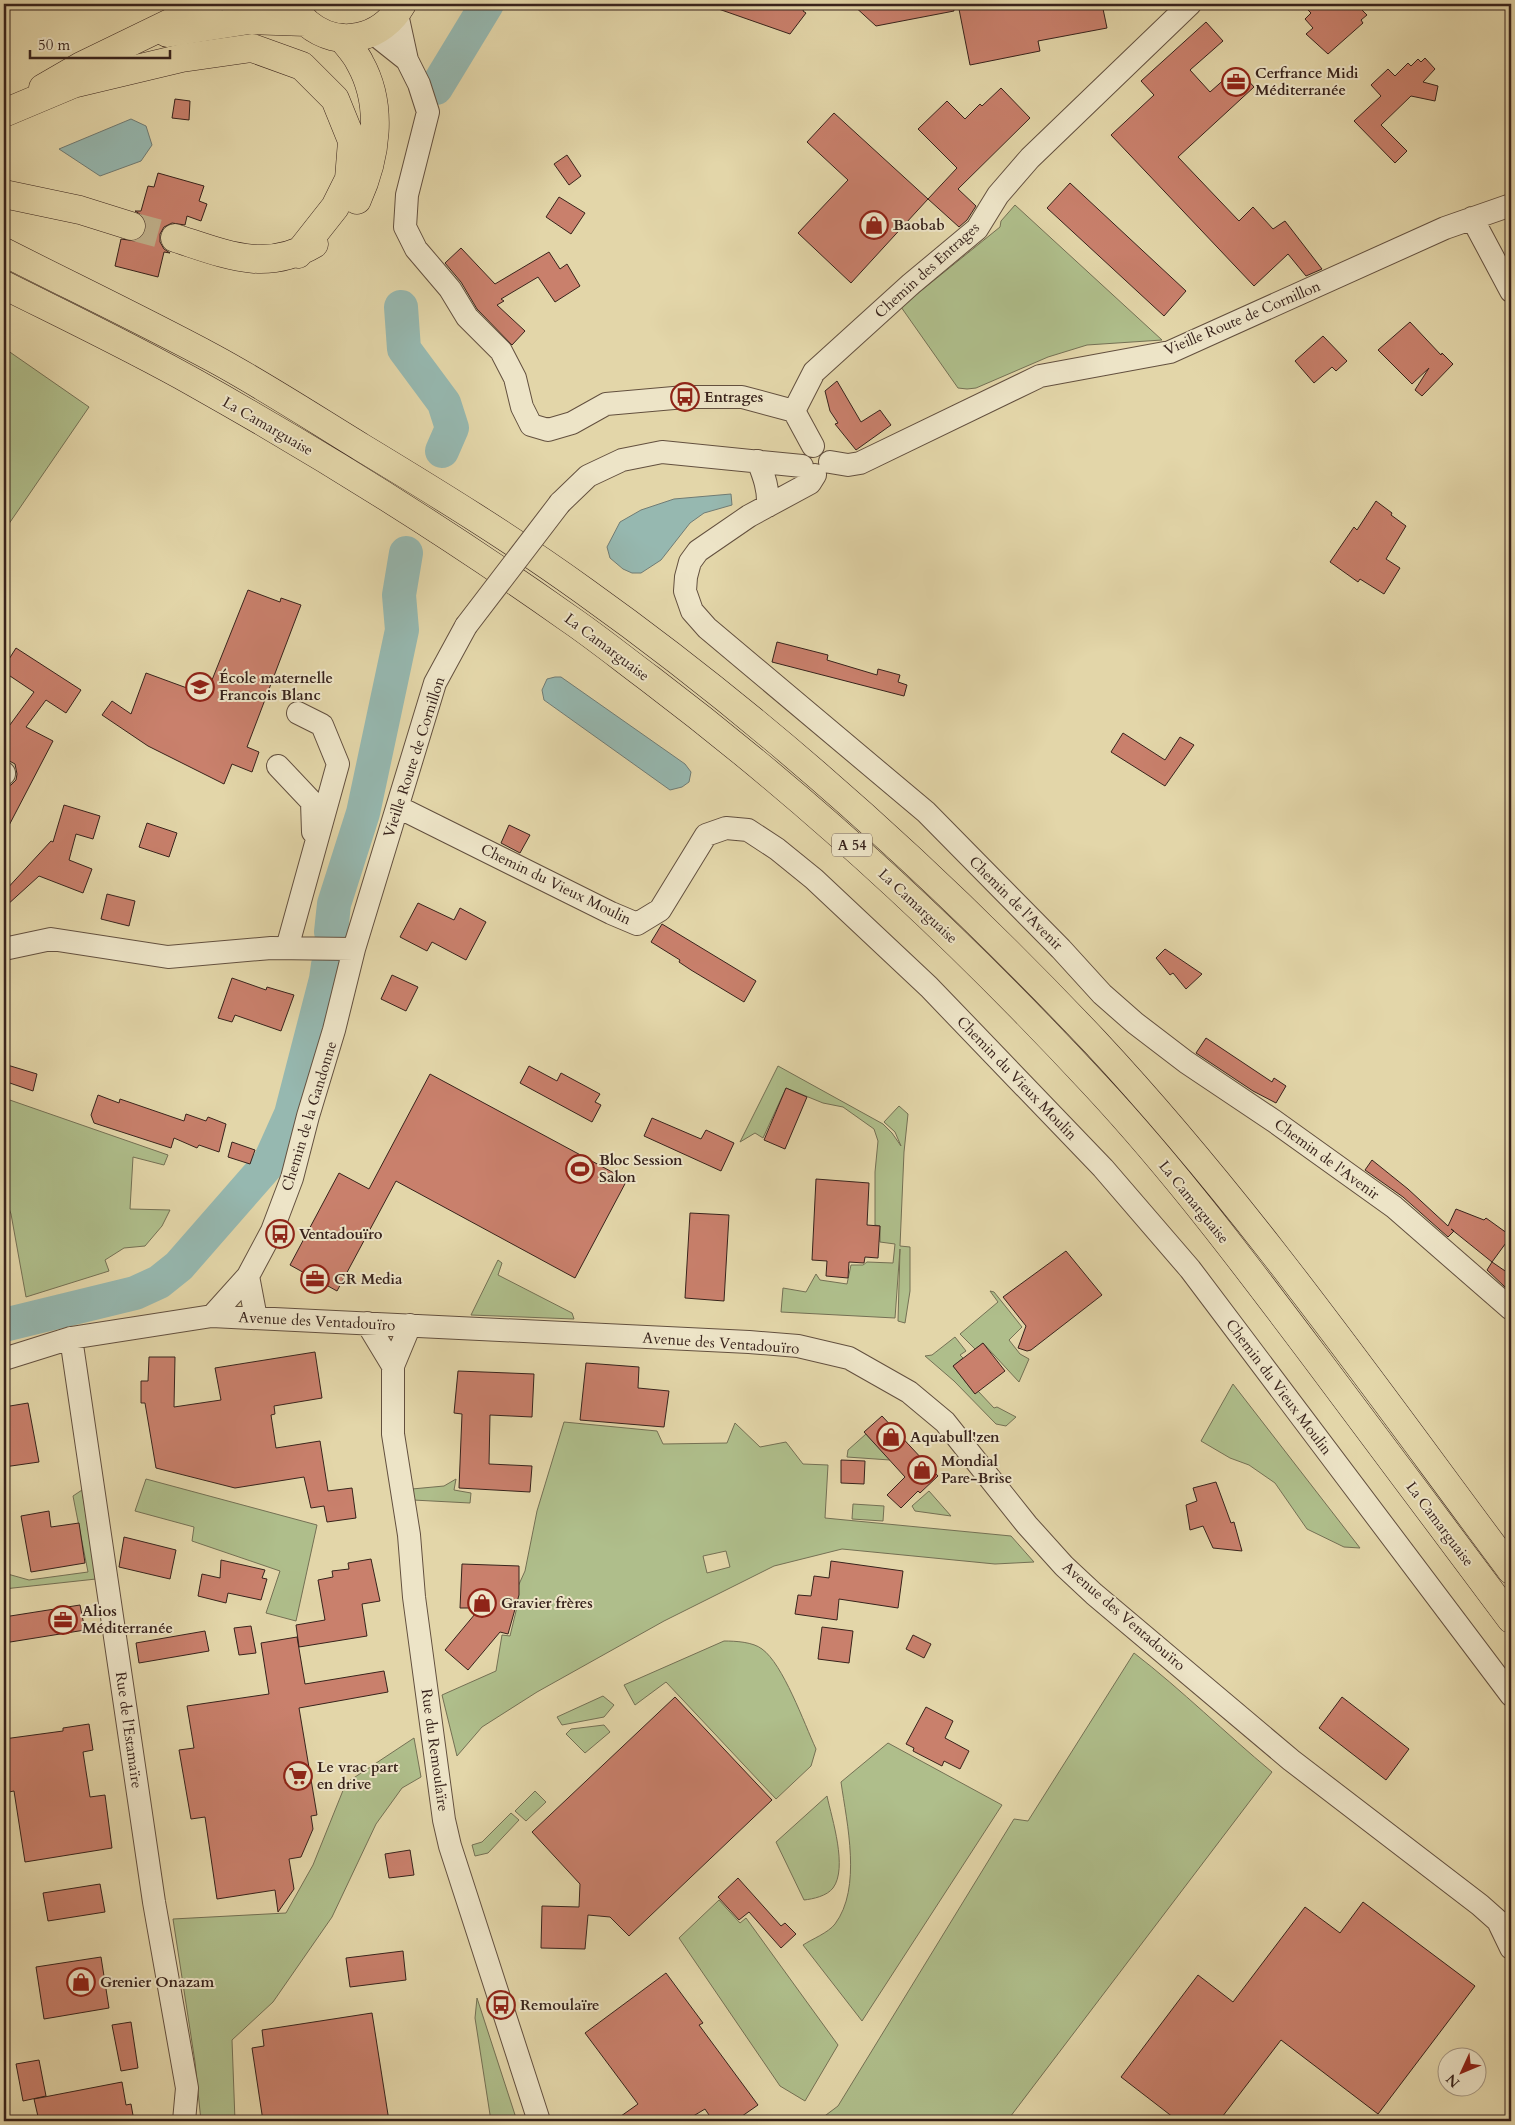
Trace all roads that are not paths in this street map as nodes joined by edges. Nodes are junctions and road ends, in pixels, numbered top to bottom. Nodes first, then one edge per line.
1 (209, 4) edge
2 (1190, 4) edge
3 (399, 9) edge
4 (300, 13) edge
5 (373, 33) junction
6 (146, 36) junction
7 (342, 38) junction
8 (406, 60) junction
9 (4, 112) edge
10 (4, 194) edge
11 (1511, 205) edge
12 (1472, 218) junction
13 (131, 226) tunnel mouth
14 (175, 238) tunnel mouth
15 (4, 252) edge
16 (298, 254) junction
17 (4, 285) edge
18 (1511, 291) edge
19 (794, 411) junction
20 (758, 461) junction
21 (816, 468) junction
22 (768, 506) junction
23 (298, 713) dead end
24 (278, 766) dead end
25 (398, 807) junction
26 (279, 948) junction
27 (4, 949) edge
28 (354, 949) junction
29 (248, 1276) junction
30 (1511, 1308) edge
31 (212, 1316) junction
32 (256, 1318) junction
33 (368, 1323) junction
34 (410, 1325) junction
35 (71, 1338) junction
36 (4, 1359) edge
37 (393, 1366) junction
38 (1511, 1570) edge
39 (1511, 1619) edge
40 (1511, 1695) edge
41 (1511, 1948) edge
42 (184, 2121) edge
43 (539, 2121) edge

1 - 6 main road
2 - 19 street, Chemin des Entrages
3 - 5 main road
3 - 8 street
4 - 6 main road
4 - 7 main road
5 - 7 main road
5 - 8 street
6 - 9 main road
7 - 16 main road
8 - 19 street
9 - 16 main road
10 - 13 main road
11 - 12 street, Vieille Route de Cornillon
12 - 18 street
12 - 21 street, Vieille Route de Cornillon
14 - 16 main road
15 - 38 main road, La Camarguaise / A 54
17 - 39 main road, La Camarguaise / A 54
19 - 21 street
20 - 21 street, Vieille Route de Cornillon
20 - 22 street
20 - 25 street, Vieille Route de Cornillon, bridge
21 - 22 street, Chemin de l'Avenir
22 - 30 street, Chemin de l'Avenir
23 - 26 street
24 - 26 street
25 - 28 street, Vieille Route de Cornillon
25 - 40 street, Chemin du Vieux Moulin
26 - 27 street
26 - 28 street
28 - 29 street, Chemin de la Gandonne
29 - 31 street, Chemin de la Gandonne
29 - 32 street
31 - 32 street, Avenue des Ventadouïro
31 - 35 street, Avenue des Ventadouïro
32 - 33 street, Avenue des Ventadouïro
33 - 34 street, Avenue des Ventadouïro
33 - 37 street
34 - 37 street, Rue du Remoulaïre
34 - 41 street, Avenue des Ventadouïro
35 - 36 street, Avenue des Ventadouïro
35 - 42 street, Rue de l'Estamaïre
37 - 43 street, Rue du Remoulaïre

